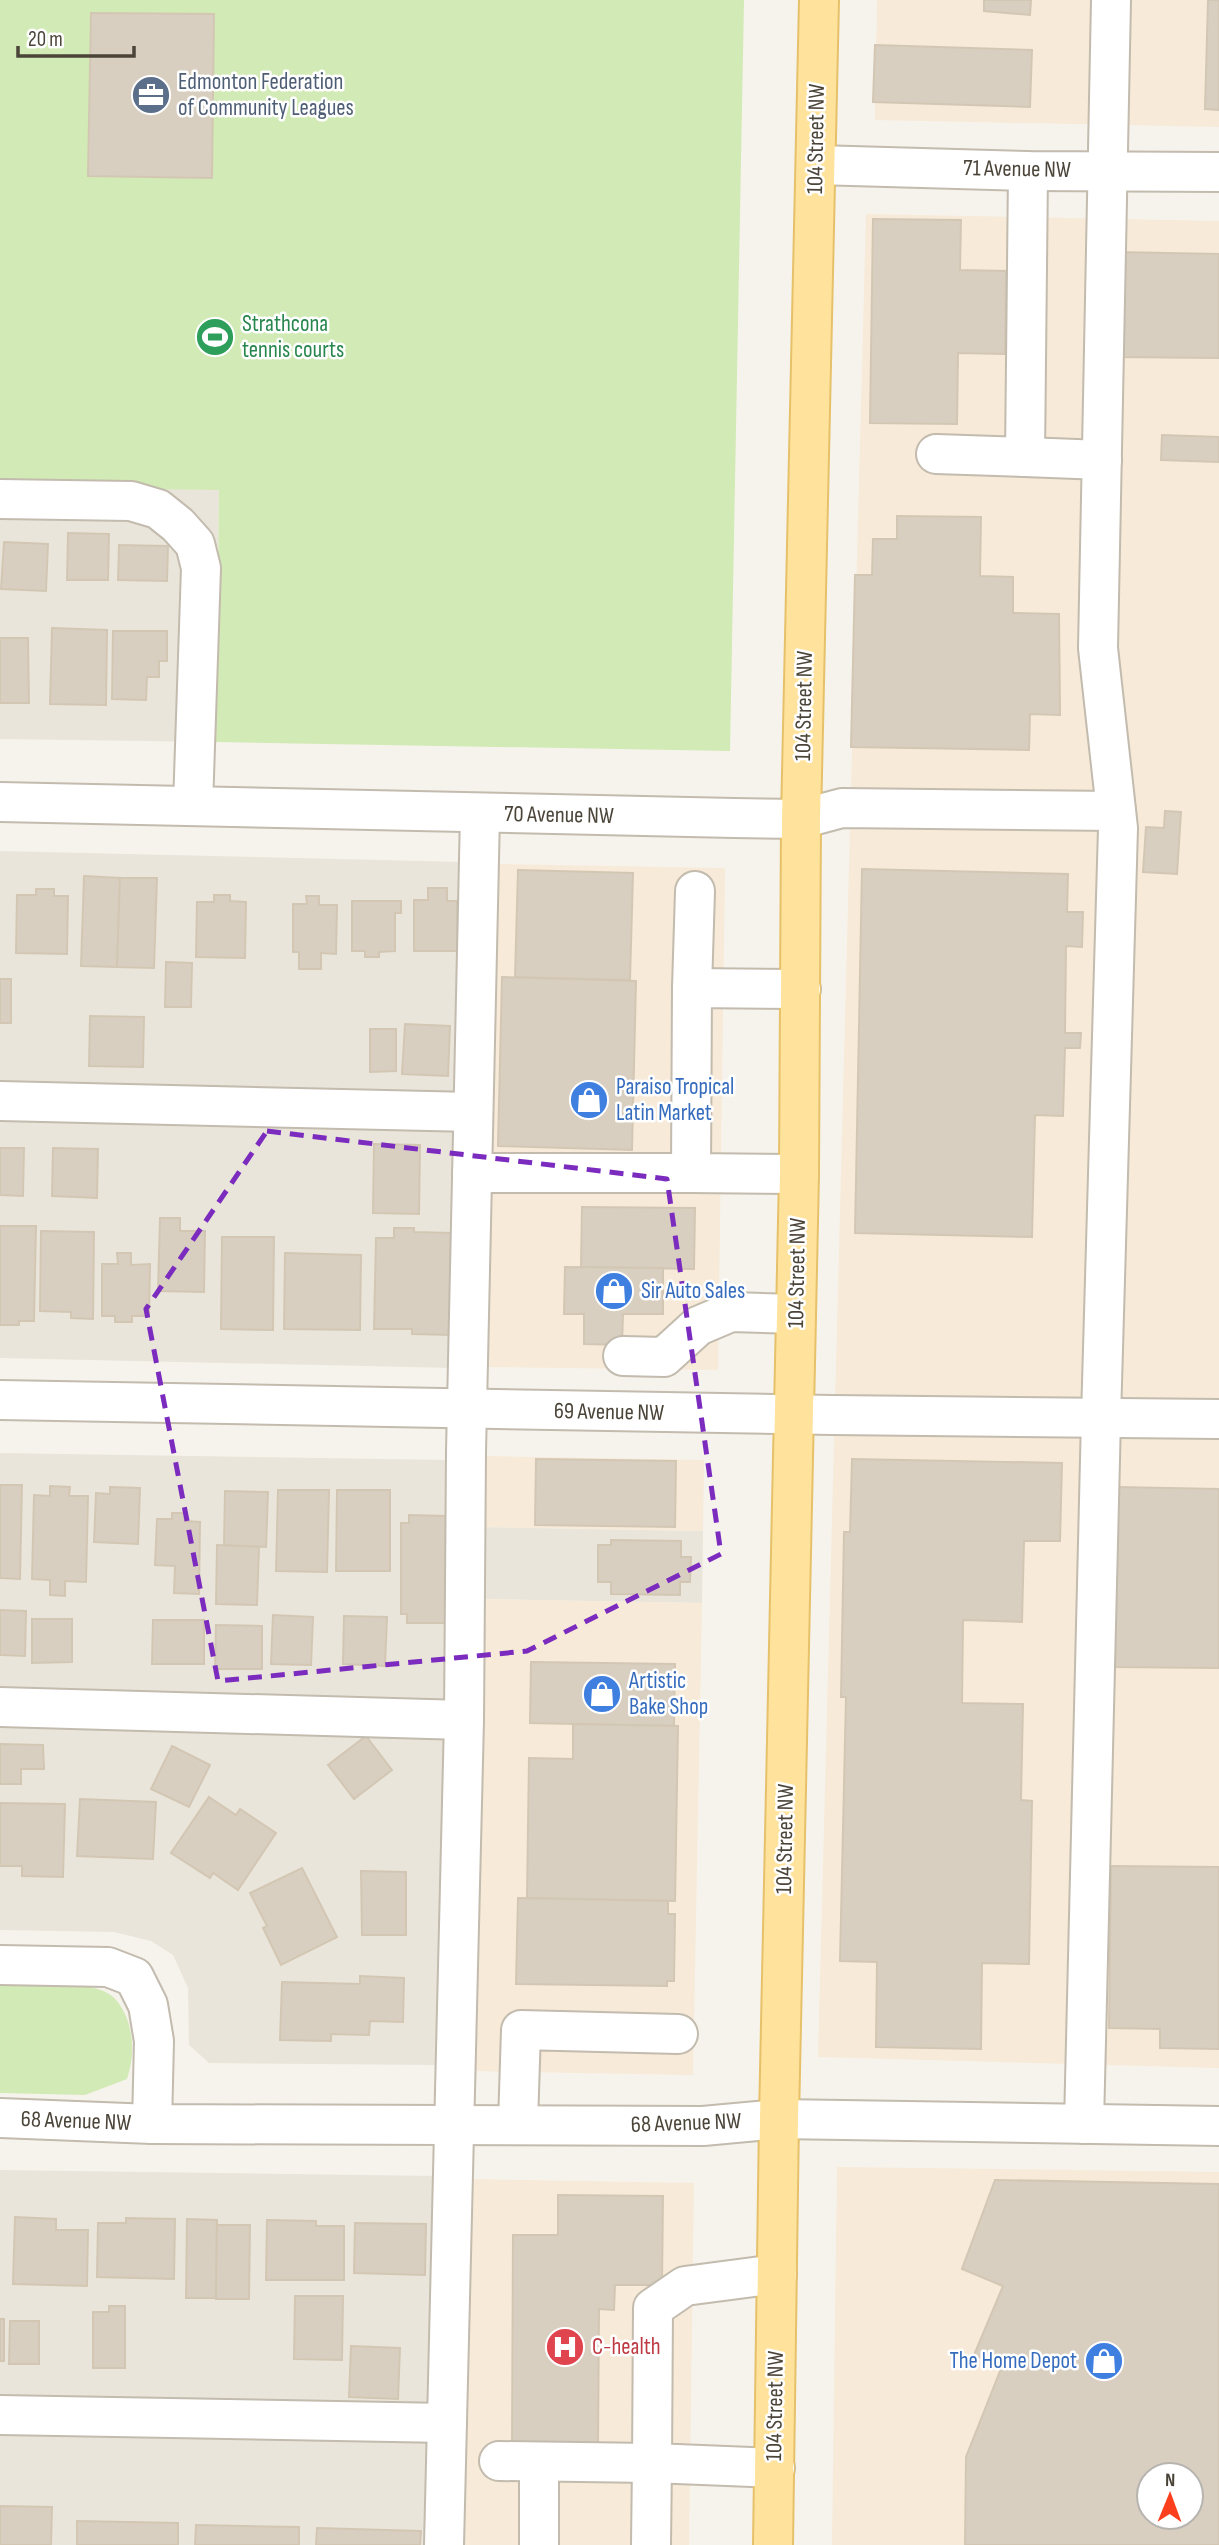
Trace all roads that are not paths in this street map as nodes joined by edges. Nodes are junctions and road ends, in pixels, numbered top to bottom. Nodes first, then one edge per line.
1 (819, 0) edge
2 (1111, 0) edge
3 (816, 164) junction
4 (1108, 170) junction
5 (1028, 171) junction
6 (1219, 173) edge
7 (936, 454) dead end
8 (1024, 457) junction
9 (1102, 460) junction
10 (0, 499) edge
11 (0, 802) edge
12 (193, 806) junction
13 (1116, 811) junction
14 (480, 814) junction
15 (801, 819) junction
16 (695, 891) dead end
17 (692, 988) junction
18 (801, 989) junction
19 (0, 1101) edge
20 (473, 1112) junction
21 (472, 1172) junction
22 (691, 1173) junction
23 (799, 1174) junction
24 (796, 1314) junction
25 (623, 1356) dead end
26 (0, 1400) edge
27 (468, 1410) junction
28 (794, 1415) junction
29 (1101, 1418) junction
30 (1219, 1419) edge
31 (0, 1707) edge
32 (464, 1720) junction
33 (0, 1965) edge
34 (678, 2034) dead end
35 (0, 2118) edge
36 (779, 2119) junction
37 (152, 2124) junction
38 (454, 2124) junction
39 (519, 2124) junction
40 (1084, 2124) junction
41 (1219, 2126) edge
42 (777, 2274) junction
43 (0, 2415) edge
44 (447, 2423) junction
45 (499, 2461) dead end
46 (539, 2462) junction
47 (652, 2463) junction
48 (775, 2468) junction
49 (444, 2545) edge
50 (539, 2545) edge
51 (651, 2545) edge
52 (773, 2545) edge

1 - 3 main road, 104 Street NW
2 - 4 street
3 - 5 street, 71 Avenue NW
3 - 15 main road, 104 Street NW
4 - 5 street, 71 Avenue NW
4 - 6 street, 71 Avenue NW
4 - 9 street
5 - 8 street
7 - 8 street
8 - 9 street
9 - 13 street
10 - 12 street
11 - 12 street, 70 Avenue NW
12 - 14 street, 70 Avenue NW
13 - 15 street, 70 Avenue NW
13 - 29 street
14 - 15 street, 70 Avenue NW
14 - 20 street
15 - 18 main road, 104 Street NW
16 - 17 street
17 - 18 street
17 - 22 street
18 - 23 main road, 104 Street NW
19 - 20 street
20 - 21 street
21 - 22 street
21 - 27 street
22 - 23 street
23 - 24 main road, 104 Street NW
24 - 25 street
24 - 28 main road, 104 Street NW
26 - 27 street, 69 Avenue NW
27 - 28 street, 69 Avenue NW
27 - 32 street
28 - 29 street, 69 Avenue NW
28 - 36 main road, 104 Street NW
29 - 30 street, 69 Avenue NW
29 - 40 street
31 - 32 street
32 - 38 street
33 - 37 street, 68 Avenue NW
34 - 39 street
35 - 37 street, 68 Avenue NW
36 - 39 street, 68 Avenue NW
36 - 40 street, 68 Avenue NW
36 - 42 main road, 104 Street NW
37 - 38 street, 68 Avenue NW
38 - 39 street, 68 Avenue NW
38 - 44 street
40 - 41 street, 68 Avenue NW
42 - 47 street
42 - 48 main road, 104 Street NW
43 - 44 street
44 - 49 street
45 - 46 street
46 - 47 street
46 - 50 street
47 - 48 street
47 - 51 street
48 - 52 main road, 104 Street NW

